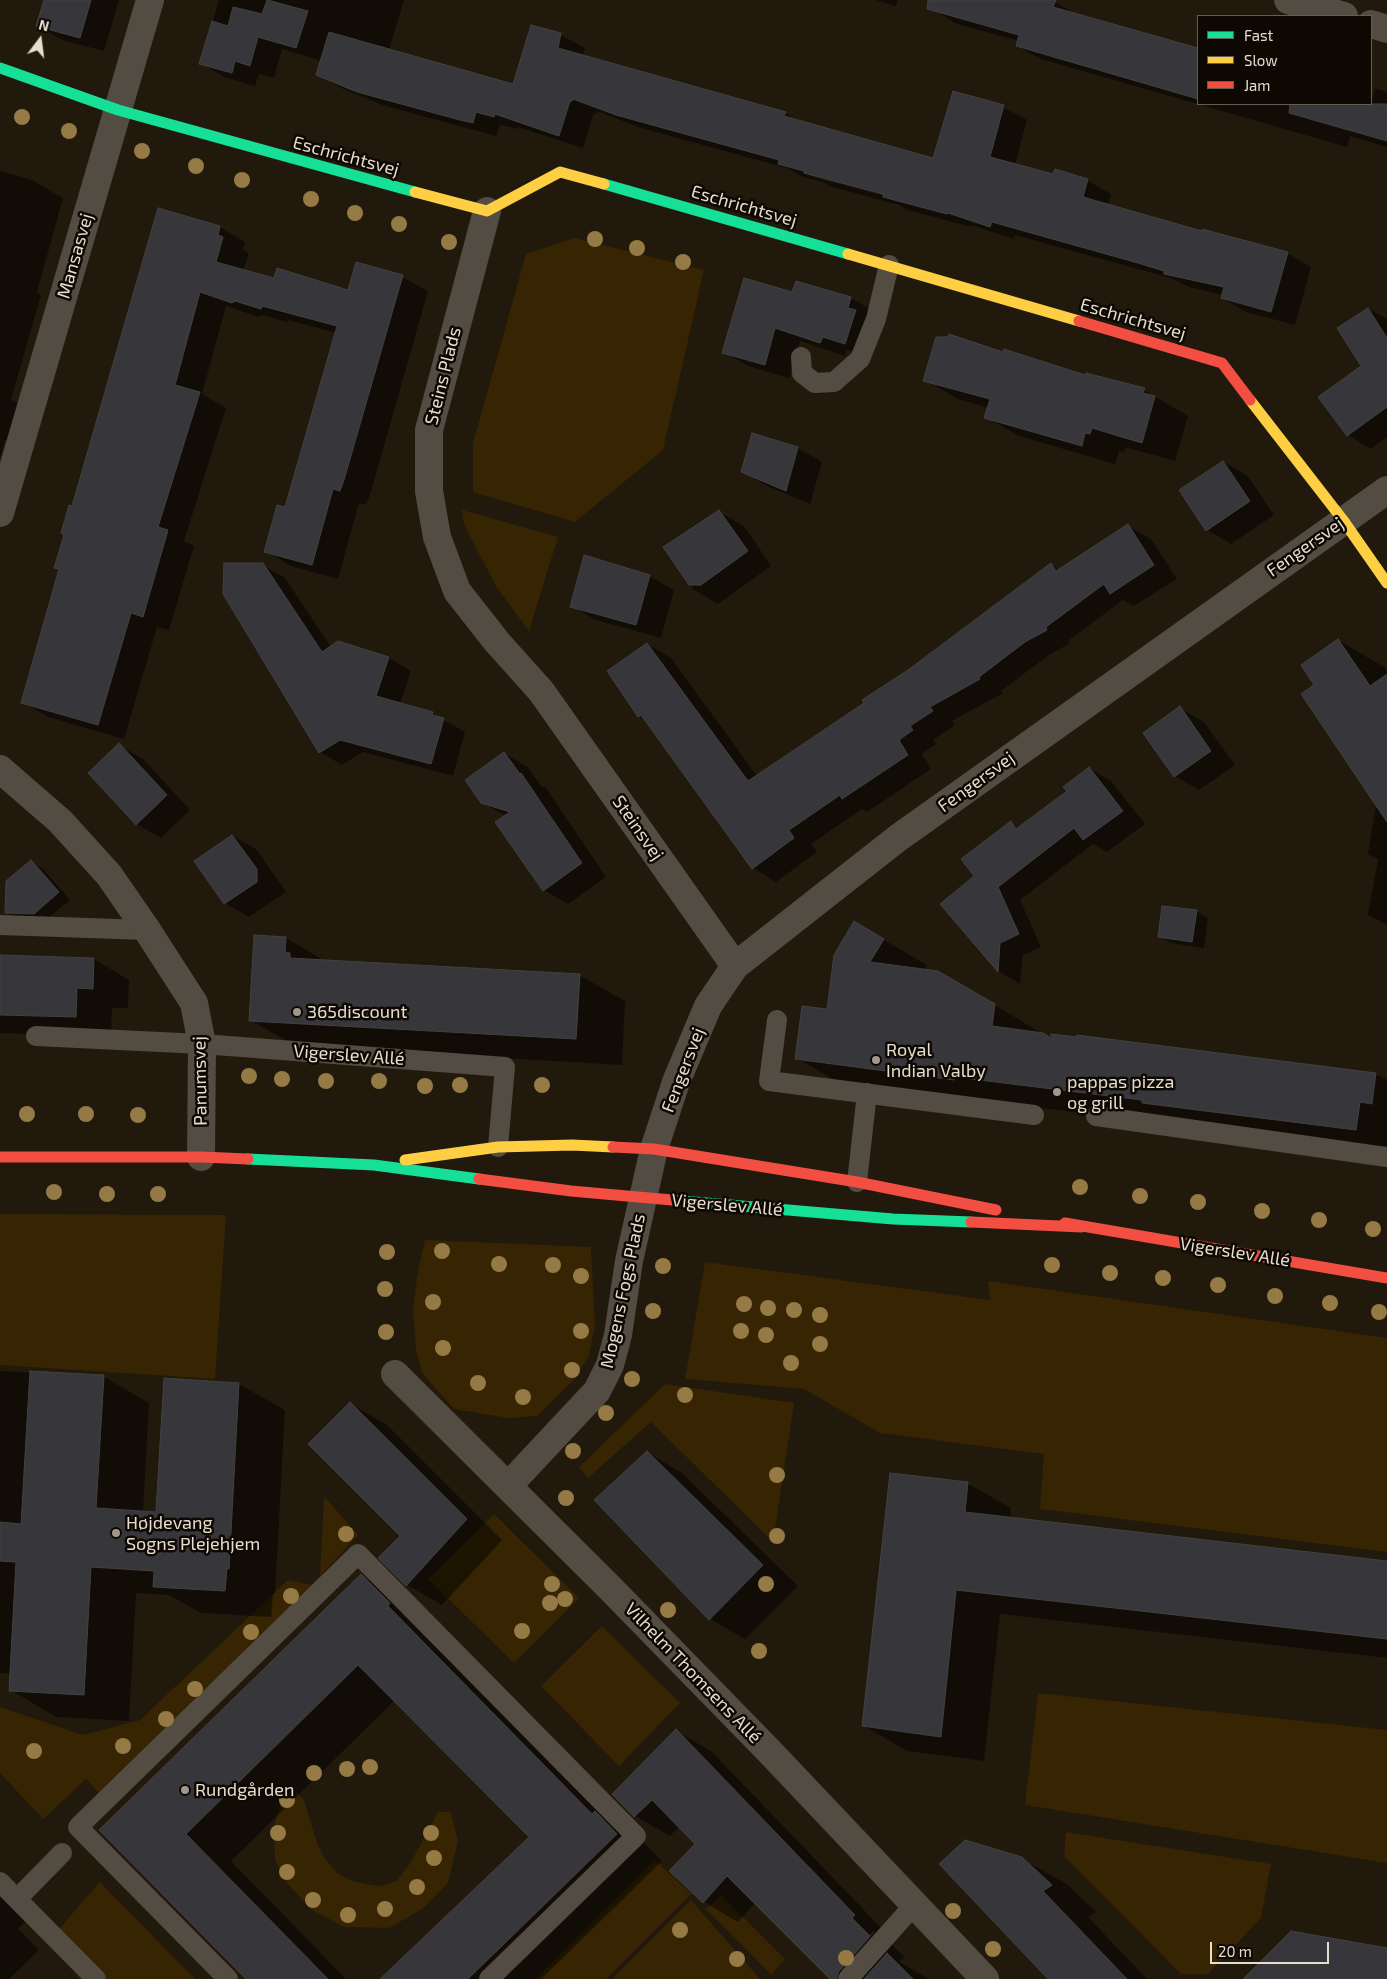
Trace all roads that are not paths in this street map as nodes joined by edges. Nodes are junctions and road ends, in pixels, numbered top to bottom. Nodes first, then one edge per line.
1 (150, 0) edge
2 (1288, 0) edge
3 (1340, 15) edge
4 (1372, 24) edge
5 (1387, 29) edge
6 (0, 68) edge
7 (118, 110) junction
8 (487, 211) junction
9 (889, 265) junction
10 (801, 357) dead end
11 (1387, 490) edge
12 (0, 513) edge
13 (1343, 520) junction
14 (1387, 582) edge
15 (541, 690) joint
16 (0, 769) edge
17 (0, 925) edge
18 (147, 930) junction
19 (735, 966) junction
20 (777, 1020) dead end
21 (36, 1036) dead end
22 (202, 1044) junction
23 (867, 1093) junction
24 (1034, 1115) dead end
25 (1096, 1116) dead end
26 (498, 1147) junction
27 (654, 1149) junction
28 (0, 1157) edge
29 (201, 1157) junction
30 (1387, 1157) edge
31 (374, 1165) junction
32 (857, 1182) junction
33 (644, 1197) junction
34 (1082, 1227) junction
35 (1387, 1278) edge
36 (395, 1374) dead end
37 (508, 1486) junction
38 (62, 1853) dead end
39 (0, 1882) edge
40 (17, 1899) junction
41 (915, 1904) junction
42 (96, 1979) edge
43 (228, 1979) edge
44 (489, 1979) edge
45 (848, 1979) edge
46 (985, 1979) edge

1 - 7 street, Mansasvej
2 - 3 street
4 - 5 street
6 - 7 street, Eschrichtsvej
7 - 8 street, Eschrichtsvej
7 - 12 street, Mansasvej
8 - 9 street, Eschrichtsvej
8 - 15 street, Steins Plads
9 - 10 lane
9 - 13 street, Eschrichtsvej
11 - 13 street, Fengersvej
13 - 14 street, Eschrichtsvej
13 - 19 street, Fengersvej
15 - 19 street, Steinsvej
16 - 18 street, Panumsvej
17 - 18 lane
18 - 22 street, Panumsvej
19 - 27 street, Fengersvej
20 - 23 lane
21 - 22 lane
22 - 26 lane, Vigerslev Allé
22 - 29 street, Panumsvej
23 - 24 lane
23 - 32 lane
25 - 30 lane
26 - 27 street, Vigerslev Allé
26 - 31 street, Vigerslev Allé
27 - 32 street, Vigerslev Allé
27 - 33 street, Mogens Fogs Plads
28 - 29 street, Vigerslev Allé
29 - 31 street, Vigerslev Allé
31 - 33 street, Vigerslev Allé
32 - 34 street, Vigerslev Allé
33 - 34 street, Vigerslev Allé
33 - 37 street, Mogens Fogs Plads
34 - 35 street, Vigerslev Allé
36 - 37 street, Vilhelm Thomsens Allé
37 - 41 street, Vilhelm Thomsens Allé
38 - 40 lane
39 - 40 lane
40 - 42 lane
41 - 45 lane
41 - 46 street, Vilhelm Thomsens Allé
43 - 44 lane

